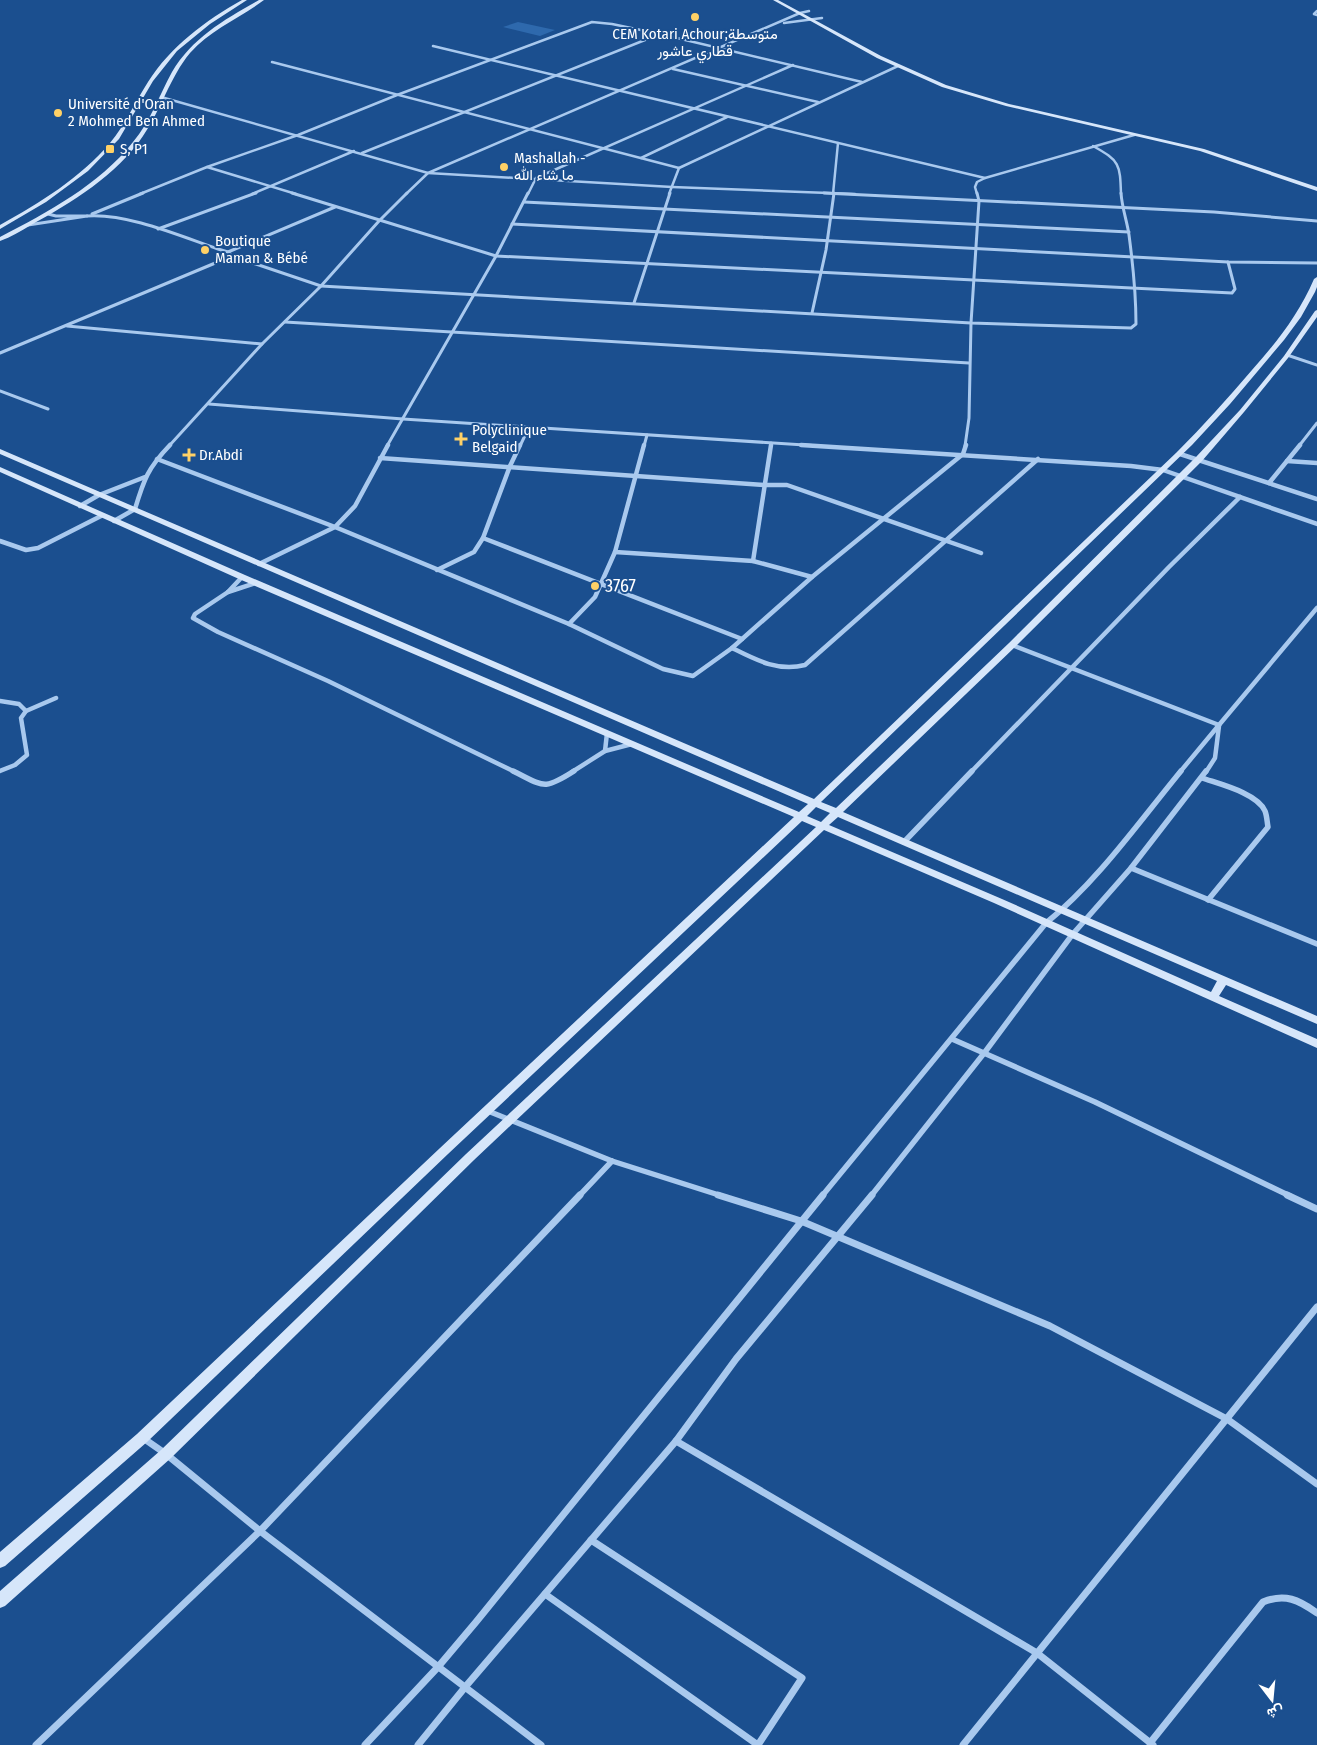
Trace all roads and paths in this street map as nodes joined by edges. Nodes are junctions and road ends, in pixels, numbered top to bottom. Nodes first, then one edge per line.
1 (245, 0) edge
2 (262, 0) edge
3 (775, 0) edge
4 (788, 0) edge
5 (809, 11) junction
6 (800, 13) junction
7 (822, 18) junction
8 (813, 20) junction
9 (778, 23) junction
10 (831, 23) dead end
11 (660, 34) junction
12 (433, 46) dead end
13 (722, 48) junction
14 (890, 55) dead end
15 (490, 60) junction
16 (272, 62) dead end
17 (794, 65) junction
18 (898, 66) junction
19 (673, 69) junction
20 (555, 76) junction
21 (862, 82) junction
22 (744, 86) junction
23 (621, 91) junction
24 (397, 95) junction
25 (161, 97) junction
26 (818, 102) junction
27 (692, 108) junction
28 (461, 112) junction
29 (727, 117) junction
30 (766, 126) junction
31 (531, 129) junction
32 (298, 135) junction
33 (1134, 135) junction
34 (838, 143) junction
35 (1093, 146) junction
36 (601, 149) junction
37 (354, 151) junction
38 (361, 153) junction
39 (641, 158) junction
40 (206, 167) junction
41 (679, 168) junction
42 (428, 172) junction
43 (536, 178) junction
44 (985, 178) junction
45 (1317, 184) edge
46 (672, 187) junction
47 (270, 188) junction
48 (1317, 190) edge
49 (835, 194) junction
50 (979, 201) junction
51 (524, 202) junction
52 (336, 207) junction
53 (1122, 207) junction
54 (664, 209) junction
55 (48, 214) junction
56 (86, 216) junction
57 (831, 218) junction
58 (380, 221) junction
59 (1317, 221) edge
60 (512, 224) junction
61 (976, 224) junction
62 (28, 225) junction
63 (0, 227) edge
64 (158, 229) junction
65 (659, 232) junction
66 (1129, 232) junction
67 (0, 239) edge
68 (828, 241) junction
69 (976, 248) junction
70 (228, 252) junction
71 (232, 256) junction
72 (496, 256) junction
73 (1131, 256) junction
74 (1228, 262) junction
75 (1317, 263) edge
76 (647, 265) junction
77 (822, 274) junction
78 (1317, 279) edge
79 (975, 281) junction
80 (320, 286) junction
81 (1136, 290) junction
82 (473, 295) junction
83 (634, 303) junction
84 (1317, 312) edge
85 (812, 313) junction
86 (286, 322) junction
87 (971, 323) junction
88 (64, 326) junction
89 (452, 333) junction
90 (262, 344) junction
91 (0, 353) edge
92 (1287, 355) junction
93 (969, 363) junction
94 (1317, 365) edge
95 (0, 391) edge
96 (209, 404) junction
97 (48, 409) dead end
98 (404, 419) junction
99 (1317, 423) edge
100 (529, 427) junction
101 (647, 435) junction
102 (771, 443) junction
103 (0, 451) edge
104 (963, 454) junction
105 (1180, 454) junction
106 (380, 458) junction
107 (157, 459) junction
108 (1038, 459) junction
109 (1199, 460) junction
110 (1287, 461) junction
111 (1317, 463) edge
112 (510, 466) junction
113 (0, 469) edge
114 (1163, 470) junction
115 (635, 476) junction
116 (1182, 476) junction
117 (145, 477) junction
118 (1269, 483) junction
119 (764, 485) junction
120 (99, 495) junction
121 (1240, 497) junction
122 (1317, 499) edge
123 (80, 506) junction
124 (135, 509) junction
125 (101, 516) junction
126 (886, 518) junction
127 (114, 521) junction
128 (1317, 524) edge
129 (335, 527) junction
130 (483, 538) junction
131 (946, 540) junction
132 (0, 541) edge
133 (615, 552) junction
134 (981, 553) dead end
135 (753, 561) junction
136 (259, 564) junction
137 (437, 570) junction
138 (242, 577) junction
139 (812, 577) junction
140 (256, 583) junction
141 (600, 585) junction
142 (228, 592) junction
143 (1317, 608) edge
144 (569, 624) junction
145 (742, 639) junction
146 (1012, 646) junction
147 (732, 648) junction
148 (1072, 670) junction
149 (56, 698) dead end
150 (0, 701) edge
151 (26, 711) junction
152 (1219, 725) junction
153 (606, 733) junction
154 (632, 744) junction
155 (605, 751) junction
156 (0, 772) edge
157 (1202, 778) junction
158 (815, 803) junction
159 (836, 813) junction
160 (800, 816) junction
161 (822, 825) junction
162 (904, 842) junction
163 (1131, 868) junction
164 (1208, 900) junction
165 (1061, 911) junction
166 (1086, 920) junction
167 (1046, 923) junction
168 (1072, 935) junction
169 (1317, 944) edge
170 (1224, 980) junction
171 (1213, 997) junction
172 (1317, 1020) edge
173 (952, 1038) junction
174 (1317, 1044) edge
175 (985, 1052) junction
176 (488, 1111) junction
177 (510, 1121) junction
178 (612, 1161) junction
179 (1317, 1209) edge
180 (801, 1221) junction
181 (839, 1237) junction
182 (1317, 1307) edge
183 (1226, 1419) junction
184 (142, 1438) junction
185 (676, 1441) junction
186 (166, 1454) junction
187 (1317, 1484) edge
188 (260, 1531) junction
189 (591, 1540) junction
190 (0, 1561) edge
191 (545, 1594) junction
192 (0, 1601) edge
193 (1317, 1613) edge
194 (1037, 1653) junction
195 (438, 1666) junction
196 (466, 1686) junction
197 (1152, 1744) edge
198 (36, 1745) edge
199 (365, 1745) edge
200 (418, 1745) edge
201 (541, 1745) edge
202 (963, 1745) edge

1 - 63 main road
2 - 25 main road
3 - 6 main road
4 - 5 main road
5 - 6 street
5 - 7 main road
6 - 8 main road
6 - 9 street
7 - 8 street
7 - 10 main road
8 - 9 street
8 - 18 main road
9 - 13 street
11 - 13 street
11 - 15 street
11 - 20 street
12 - 15 street
13 - 17 street
13 - 19 street
14 - 45 main road
15 - 20 street
15 - 24 street
16 - 24 street
17 - 21 street
17 - 22 street
18 - 21 street
18 - 33 main road
19 - 22 street
19 - 23 street
20 - 23 street
20 - 28 street
21 - 26 street
22 - 26 street
22 - 27 street
23 - 27 street
23 - 31 street
24 - 28 street
24 - 32 street
25 - 32 street
25 - 55 main road
26 - 30 street
27 - 29 street
27 - 36 street
28 - 31 street
28 - 38 street
29 - 30 street
29 - 39 street
30 - 34 street
30 - 41 street
31 - 36 street
31 - 42 street
32 - 37 street
32 - 40 street
33 - 35 street
33 - 48 main road
34 - 44 street
34 - 49 street
35 - 44 street
35 - 53 street
36 - 39 street
36 - 43 street
37 - 38 street
37 - 47 street
38 - 42 street
39 - 41 street
40 - 47 street
40 - 56 street
41 - 46 street
42 - 43 street
42 - 58 street
43 - 46 street
43 - 51 street
44 - 50 street
46 - 49 street
46 - 54 street
47 - 52 street
47 - 64 street
49 - 50 street
49 - 57 street
50 - 53 street
50 - 61 street
51 - 54 street
51 - 60 street
52 - 58 street
52 - 70 street
53 - 59 street
53 - 66 street
54 - 57 street
54 - 65 street
55 - 56 street
55 - 62 main road
56 - 62 street
56 - 64 street
57 - 61 street
57 - 68 street
58 - 72 street
58 - 80 street
60 - 65 street
60 - 72 street
61 - 66 street
61 - 69 street
62 - 67 main road
64 - 70 street
65 - 68 street
65 - 76 street
66 - 73 street
68 - 69 street
68 - 77 street
69 - 73 street
69 - 79 street
70 - 71 street
71 - 80 street
71 - 88 street
72 - 76 street
72 - 82 street
73 - 74 street
73 - 81 street
74 - 75 street
74 - 81 street
76 - 77 street
76 - 83 street
77 - 79 street
77 - 85 street
78 - 105 main road
79 - 81 street
79 - 87 street
80 - 82 street
80 - 86 street
81 - 87 street
82 - 83 street
82 - 89 street
83 - 85 street
84 - 92 main road
85 - 87 street
86 - 89 street
86 - 90 street
87 - 93 street
88 - 90 street
88 - 91 street
89 - 93 street
89 - 98 street
90 - 96 street
92 - 94 street
92 - 109 main road
93 - 104 street
95 - 97 street
96 - 98 street
96 - 107 street
98 - 100 street
98 - 106 street
99 - 110 street
100 - 101 street
100 - 112 street
101 - 102 street
101 - 115 street
102 - 104 street
102 - 119 street
103 - 120 main road
104 - 108 street
104 - 126 street
105 - 109 street
105 - 114 main road
106 - 112 street
106 - 129 street
107 - 117 street
107 - 129 street
108 - 114 street
108 - 131 street
109 - 116 main road
109 - 118 street
110 - 111 street
110 - 118 street
112 - 115 street
112 - 130 street
113 - 123 main road
114 - 116 street
114 - 158 main road
115 - 119 street
115 - 133 street
116 - 121 street
116 - 146 main road
117 - 120 street
117 - 124 street
118 - 122 street
119 - 126 street
119 - 135 street
120 - 123 street
120 - 124 main road
121 - 128 street
121 - 148 street
123 - 125 main road
124 - 127 street
124 - 136 main road
125 - 127 main road
125 - 132 street
126 - 131 street
126 - 139 street
127 - 138 main road
129 - 136 street
129 - 137 street
130 - 137 street
130 - 141 street
131 - 134 street
131 - 147 street
133 - 135 street
133 - 141 street
135 - 139 street
136 - 158 main road
137 - 144 street
138 - 140 main road
138 - 142 street
139 - 145 street
140 - 142 street
140 - 153 main road
141 - 144 street
141 - 145 street
142 - 155 street
143 - 152 street
144 - 147 street
145 - 147 street
146 - 148 street
146 - 159 main road
148 - 152 street
148 - 162 street
149 - 151 street
150 - 151 street
151 - 156 street
152 - 157 street
152 - 165 street
153 - 154 main road
153 - 155 street
154 - 155 street
154 - 160 main road
157 - 163 street
157 - 164 street
158 - 159 main road
158 - 160 main road
159 - 161 main road
159 - 162 main road
160 - 161 main road
160 - 176 main road
161 - 167 main road
161 - 177 main road
162 - 165 main road
163 - 164 street
163 - 166 street
164 - 169 street
165 - 166 main road
165 - 167 street
166 - 168 street
166 - 170 main road
167 - 168 main road
167 - 173 street
168 - 171 main road
168 - 175 street
170 - 171 main road
170 - 172 main road
171 - 174 main road
173 - 175 street
173 - 180 street
175 - 179 street
175 - 181 street
176 - 177 street
176 - 184 main road
177 - 178 street
177 - 186 main road
178 - 180 street
178 - 188 street
180 - 181 street
180 - 195 street
181 - 183 street
181 - 185 street
182 - 183 street
183 - 187 street
183 - 194 street
184 - 186 street
184 - 190 main road
185 - 189 street
185 - 194 street
186 - 188 street
186 - 192 main road
188 - 195 street
188 - 198 street
189 - 191 street
189 - 191 street
191 - 196 street
193 - 197 street
194 - 197 street
194 - 202 street
195 - 196 street
195 - 199 street
196 - 200 street
196 - 201 street

